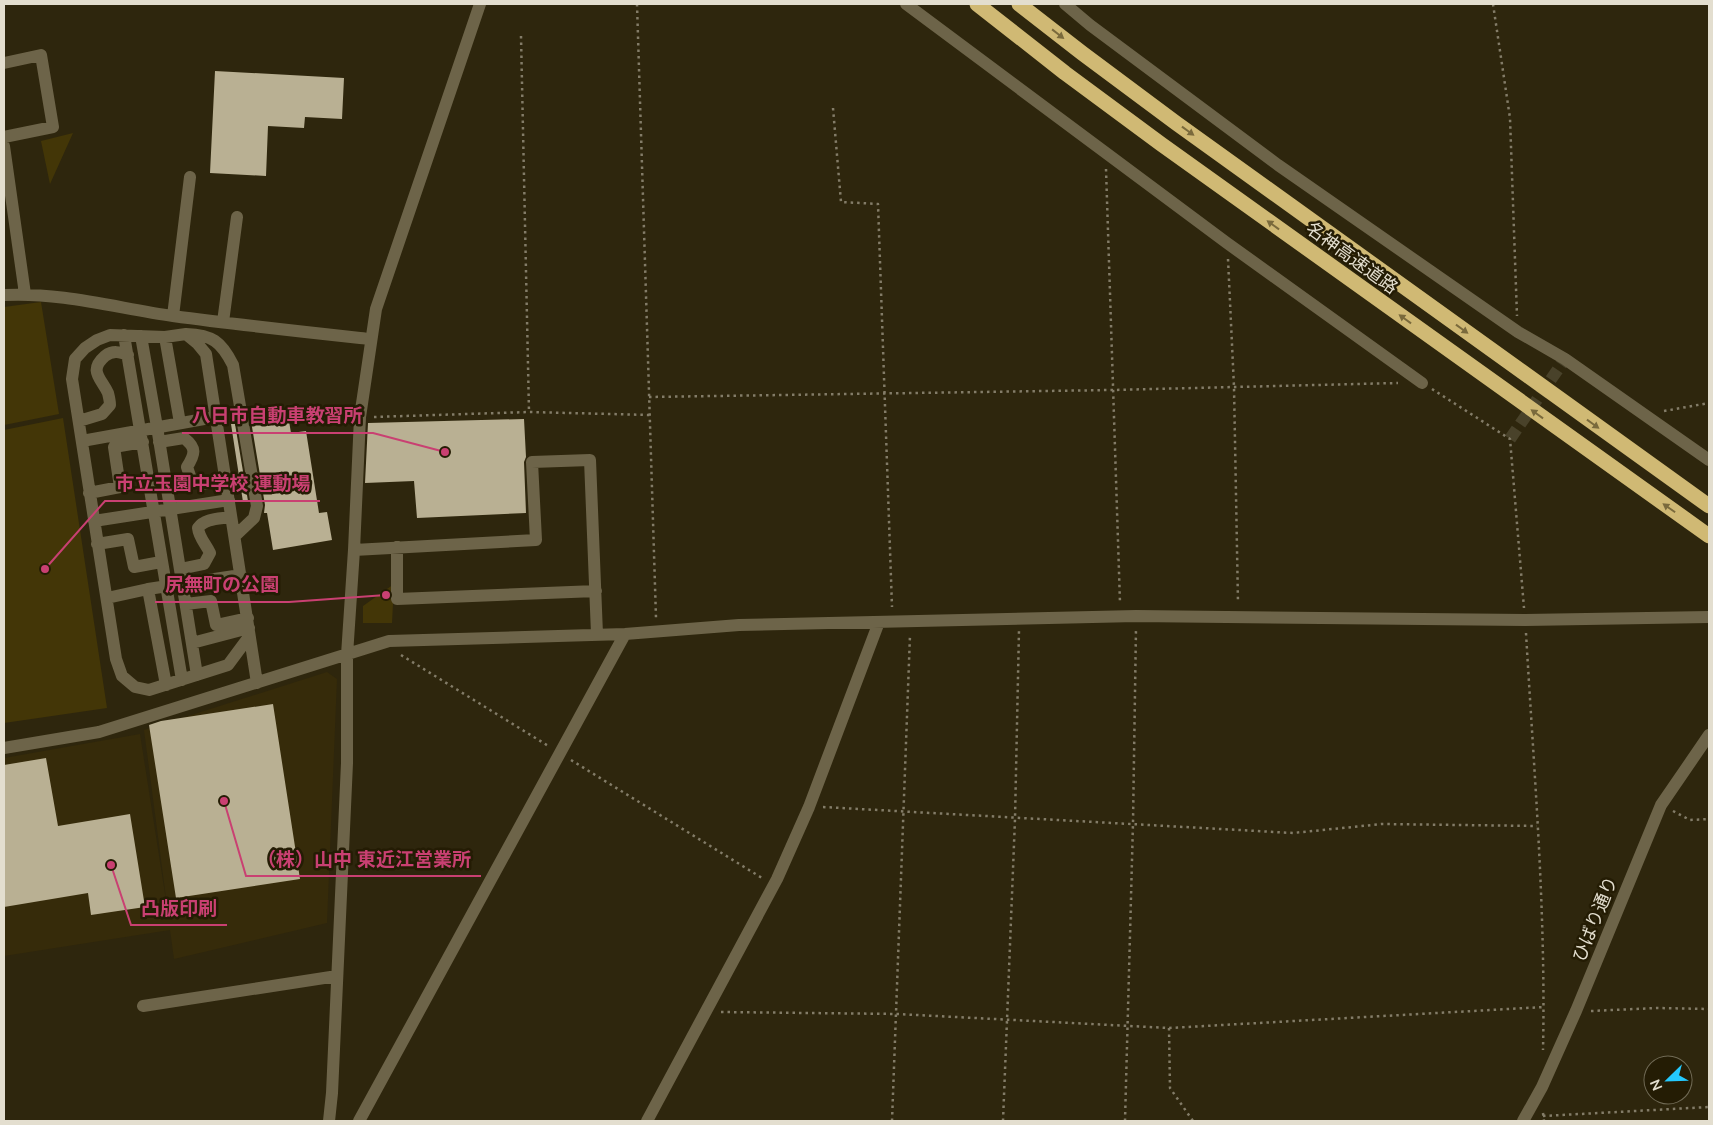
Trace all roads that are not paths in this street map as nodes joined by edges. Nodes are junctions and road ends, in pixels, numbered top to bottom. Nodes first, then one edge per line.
1 (480, 4) edge
2 (906, 4) edge
3 (973, 4) edge
4 (977, 4) edge
5 (1019, 4) edge
6 (1065, 4) edge
7 (4, 63) edge
8 (1065, 73) junction
9 (4, 137) edge
10 (4, 146) edge
11 (190, 178) dead end
12 (237, 217) dead end
13 (25, 294) junction
14 (4, 296) edge
15 (173, 316) junction
16 (223, 322) junction
17 (186, 334) junction
18 (124, 335) junction
19 (141, 336) junction
20 (165, 337) junction
21 (370, 339) junction
22 (128, 355) junction
23 (1422, 383) road end
24 (215, 417) junction
25 (79, 421) junction
26 (180, 423) junction
27 (157, 427) junction
28 (142, 436) junction
29 (82, 441) junction
30 (159, 442) junction
31 (1709, 460) edge
32 (226, 480) junction
33 (89, 493) junction
34 (229, 500) junction
35 (1709, 506) edge
36 (170, 509) junction
37 (153, 512) junction
38 (231, 517) junction
39 (94, 522) junction
40 (235, 536) junction
41 (1709, 536) edge
42 (97, 544) junction
43 (397, 547) junction
44 (354, 550) junction
45 (161, 562) junction
46 (180, 569) junction
47 (240, 575) junction
48 (183, 584) junction
49 (165, 587) junction
50 (148, 589) junction
51 (596, 591) junction
52 (107, 598) junction
53 (186, 604) junction
54 (1709, 617) edge
55 (879, 622) junction
56 (248, 623) junction
57 (597, 634) junction
58 (625, 634) junction
59 (192, 643) junction
60 (347, 655) junction
61 (197, 675) junction
62 (182, 680) junction
63 (258, 683) junction
64 (166, 685) junction
65 (1709, 736) edge
66 (4, 748) edge
67 (337, 976) junction
68 (143, 1006) dead end
69 (331, 1120) edge
70 (359, 1121) edge
71 (647, 1121) edge
72 (1523, 1121) edge

1 - 21 street
2 - 23 street
3 - 8 highway
4 - 8 highway, 名神高速道路
5 -> 35 highway, 名神高速道路
6 - 31 street
7 - 9 street
41 -> 8 highway, 名神高速道路
10 - 13 street
11 - 15 street
12 - 16 street
13 - 14 street
13 - 15 street
15 - 16 street
16 - 21 street
17 - 20 street
17 - 24 street
17 - 40 street
18 - 19 street
18 - 22 street
18 - 25 street
19 - 20 street
19 - 27 street
20 - 26 street
21 - 44 street
22 - 25 street
22 - 28 street
24 - 26 street
24 - 32 street
25 - 29 street
26 - 27 street
27 - 28 street
27 - 30 street
28 - 29 street
28 - 33 street
28 - 37 street
29 - 33 street
30 - 32 street
30 - 36 street
32 - 34 street
33 - 39 street
34 - 36 street
34 - 38 street
36 - 37 street
36 - 46 street
37 - 39 street
37 - 45 street
38 - 40 street
38 - 46 street
39 - 42 street
40 - 47 street
42 - 45 street
42 - 52 street
43 - 44 street
43 - 51 street
43 - 51 street
44 - 60 street
45 - 49 street
46 - 48 street
47 - 48 street
47 - 56 street
48 - 49 street
48 - 53 street
49 - 50 street
49 - 62 street
50 - 52 street
50 - 64 street
51 - 57 street
52 - 64 street
53 - 56 street
53 - 59 street
54 - 55 street
55 - 58 street
55 - 71 street
56 - 59 street
56 - 61 street
56 - 63 street
57 - 58 street
57 - 60 street
58 - 70 street
59 - 61 street
60 - 63 street
60 - 67 street
61 - 62 street
62 - 64 street
63 - 66 street
65 - 72 street, ひばり通り
67 - 68 street
67 - 69 street

